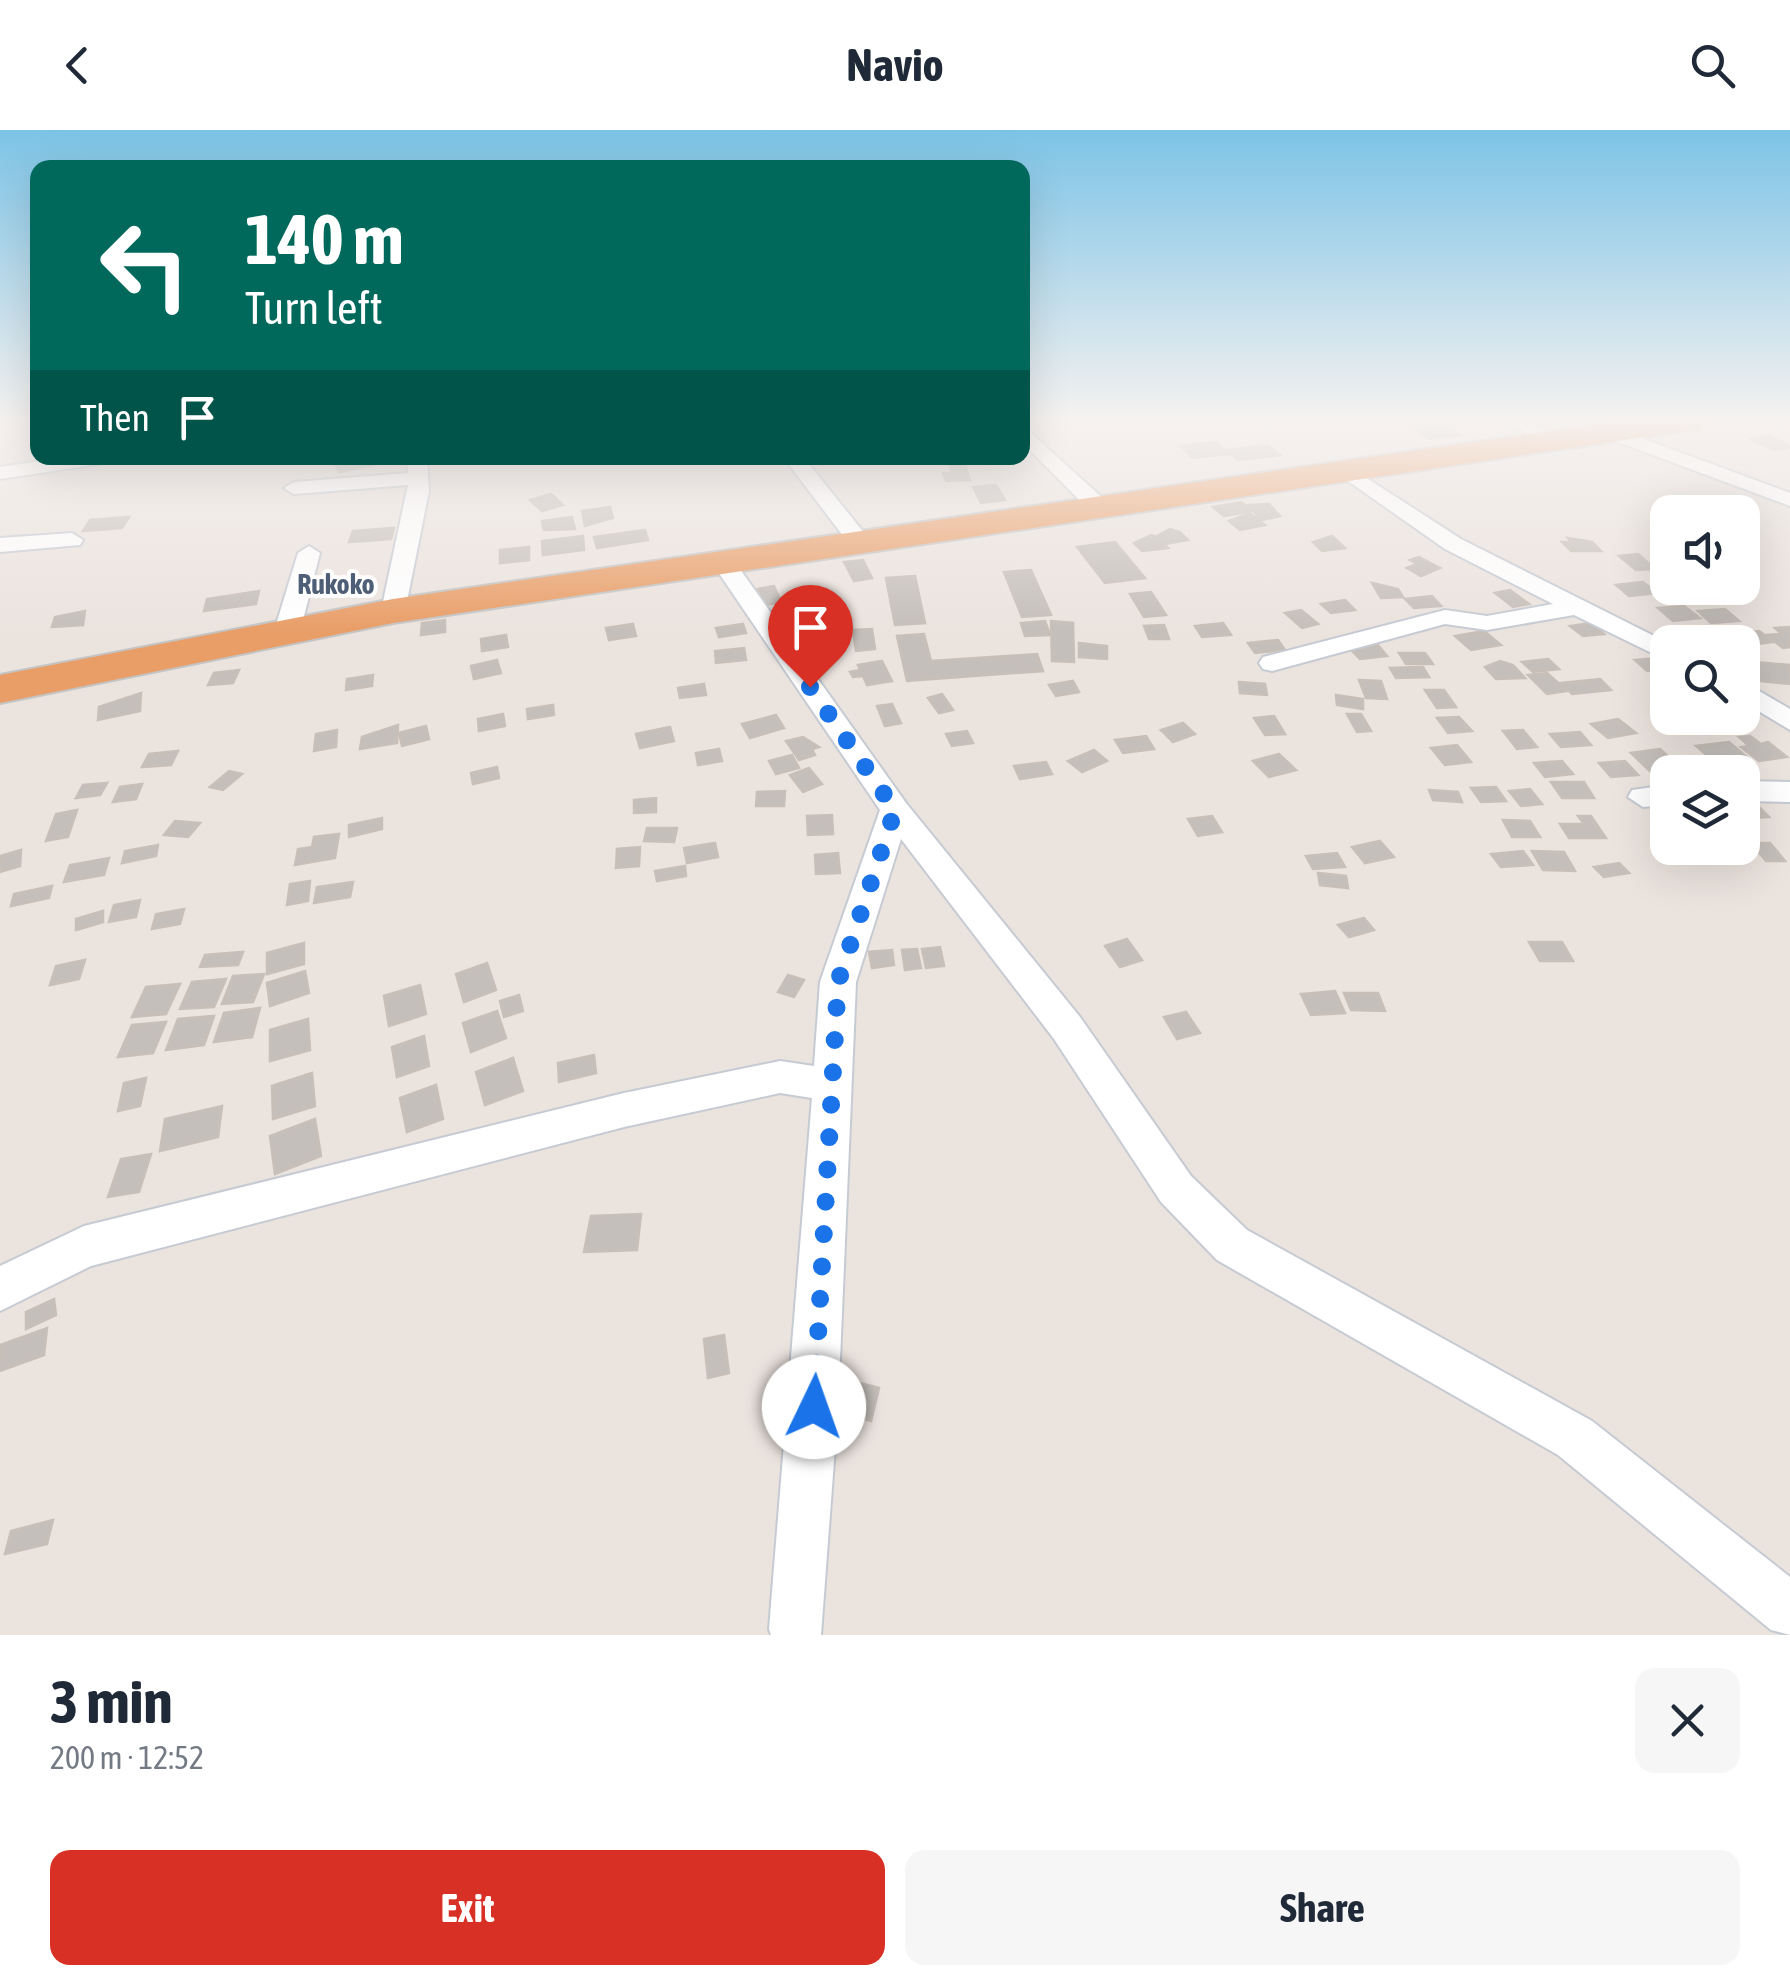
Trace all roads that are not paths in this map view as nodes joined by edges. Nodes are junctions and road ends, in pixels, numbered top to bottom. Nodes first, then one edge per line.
1 (414, 489) edge
2 (818, 489) edge
3 (1081, 489) edge
4 (1221, 489) edge
5 (1372, 489) edge
6 (1761, 489) edge
7 (1790, 500) edge
8 (1100, 508) junction
9 (72, 540) dead end
10 (0, 544) edge
11 (861, 544) junction
12 (309, 553) dead end
13 (724, 563) junction
14 (1573, 608) junction
15 (393, 611) junction
16 (288, 628) junction
17 (1650, 644) edge
18 (1272, 663) dead end
19 (0, 688) edge
20 (1760, 701) edge
21 (1790, 721) edge
22 (1760, 791) edge
23 (1790, 792) edge
24 (895, 810) junction
25 (832, 1085) junction
26 (0, 1290) edge
27 (1790, 1611) edge
28 (796, 1629) dead end

1 - 15 street
2 - 11 street
3 - 8 street
4 - 8 highway
5 - 14 street
6 - 7 street
8 - 11 highway
9 - 10 street
11 - 13 highway
12 - 16 street
13 - 15 highway
13 - 24 street
14 - 17 street
14 - 18 street
15 - 16 highway
16 - 19 highway
20 - 21 street
22 - 23 street
24 - 25 street
24 - 27 street
25 - 26 street
25 - 28 street

